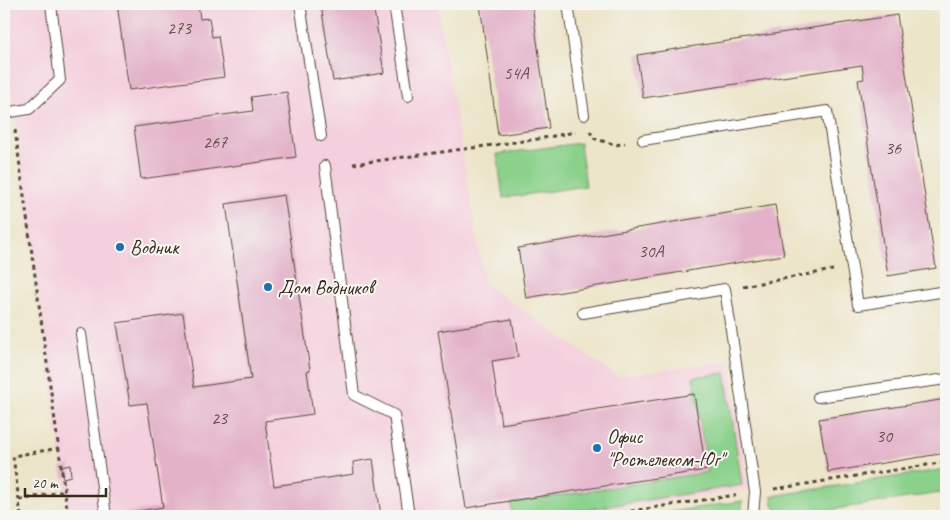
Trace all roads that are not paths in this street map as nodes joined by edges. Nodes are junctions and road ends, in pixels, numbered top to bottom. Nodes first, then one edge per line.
1 (51, 4) edge
2 (300, 4) edge
3 (394, 4) edge
4 (568, 4) edge
5 (408, 96) dead end
6 (8, 112) edge
7 (584, 114) road end
8 (321, 136) dead end
9 (643, 140) road end
10 (325, 166) dead end
11 (946, 291) edge
12 (583, 313) dead end
13 (81, 334) dead end
14 (946, 379) edge
15 (818, 397) dead end
16 (106, 516) edge
17 (409, 516) edge
18 (753, 516) edge

1 - 6 lane
2 - 8 lane
3 - 5 lane
4 - 7 lane
9 - 11 lane
10 - 17 lane
12 - 18 lane
13 - 16 lane
14 - 15 lane

